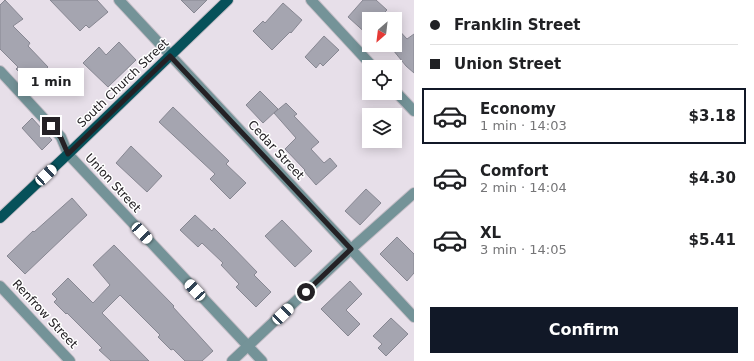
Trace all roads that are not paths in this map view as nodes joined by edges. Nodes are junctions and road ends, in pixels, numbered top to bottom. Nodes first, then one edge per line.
1 (119, 0) edge
2 (228, 0) edge
3 (311, 0) edge
4 (170, 56) junction
5 (367, 60) edge
6 (0, 71) edge
7 (402, 98) edge
8 (414, 111) edge
9 (68, 154) junction
10 (414, 193) edge
11 (0, 218) edge
12 (351, 249) junction
13 (0, 286) edge
14 (414, 317) edge
15 (248, 346) junction
16 (70, 361) edge
17 (232, 361) edge
18 (262, 361) edge

1 - 4 street, Cedar Street
2 - 4 main road, South Church Street
3 - 5 street
4 - 9 main road, South Church Street
4 - 12 street, Cedar Street
6 - 9 street, Union Street
7 - 8 street
9 - 11 main road, South Church Street
9 - 15 street, Union Street
10 - 12 street
12 - 14 street, Cedar Street
12 - 15 street
13 - 16 street, Renfrow Street
15 - 17 street
15 - 18 street, Union Street

